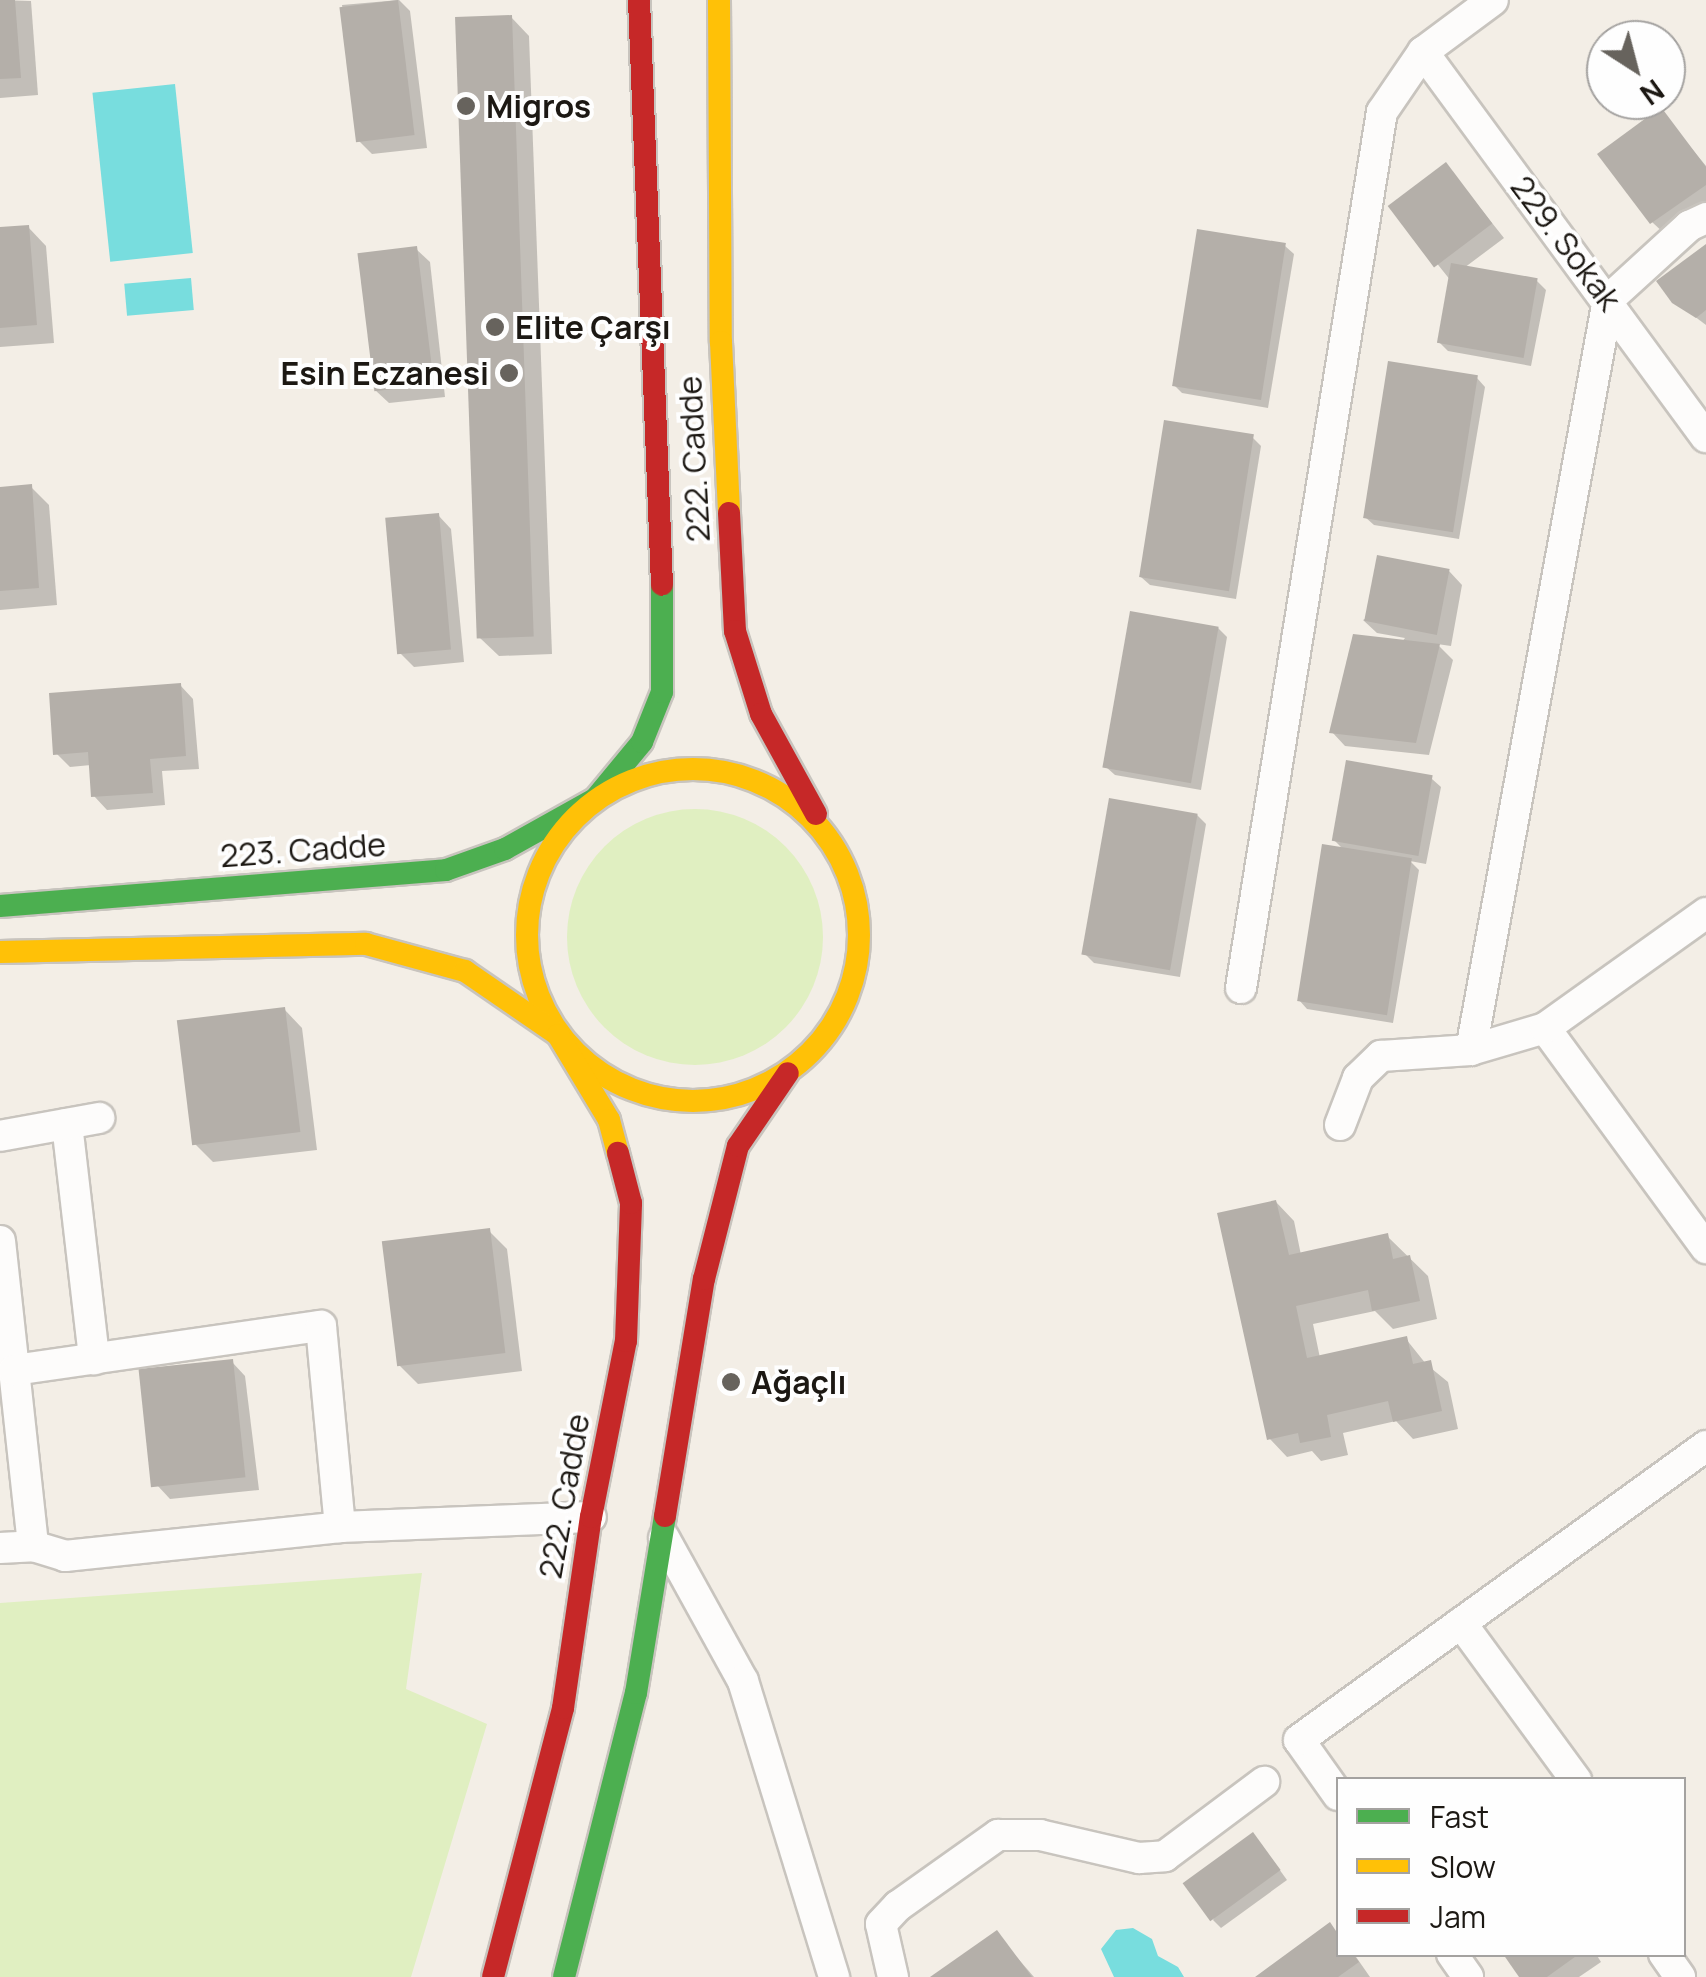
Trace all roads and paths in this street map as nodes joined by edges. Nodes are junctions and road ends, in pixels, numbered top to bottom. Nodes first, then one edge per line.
1 (639, 0) edge
2 (719, 0) edge
3 (1493, 0) edge
4 (1423, 52) junction
5 (1706, 218) edge
6 (1608, 300) junction
7 (1706, 437) edge
8 (595, 799) junction
9 (827, 834) junction
10 (0, 906) edge
11 (1706, 913) edge
12 (0, 952) edge
13 (1241, 988) dead end
14 (1545, 1028) junction
15 (558, 1036) junction
16 (1471, 1050) junction
17 (790, 1070) junction
18 (99, 1118) dead end
19 (67, 1124) junction
20 (1340, 1124) dead end
21 (0, 1136) edge
22 (0, 1240) edge
23 (1706, 1248) edge
24 (94, 1359) junction
25 (14, 1370) junction
26 (1706, 1446) edge
27 (591, 1517) junction
28 (340, 1528) junction
29 (664, 1538) junction
30 (33, 1546) junction
31 (0, 1548) edge
32 (1461, 1623) junction
33 (1574, 1777) edge
34 (1264, 1782) dead end
35 (1336, 1793) edge
36 (1706, 1972) edge
37 (493, 1977) edge
38 (564, 1977) edge
39 (834, 1977) edge
40 (893, 1977) edge
41 (1699, 1977) edge

1 - 8 main road, 222. Cadde
2 - 9 main road, 222. Cadde
3 - 4 street
4 - 6 street, 229. Sokak
4 - 13 street
5 - 6 street
6 - 7 street, 229. Sokak
6 - 16 street
8 - 9 main road
8 - 10 main road, 223. Cadde
8 - 15 main road
9 - 17 main road
11 - 14 street
12 - 15 main road
14 - 16 street
14 - 23 street
15 - 17 main road
15 - 27 main road, 222. Cadde
16 - 20 street
17 - 29 main road
18 - 19 street
19 - 21 street
19 - 24 street
22 - 25 street
24 - 25 street
24 - 28 street
25 - 30 street
26 - 32 street
27 - 28 street
27 - 37 main road, 222. Cadde
28 - 30 street
29 - 38 main road
29 - 39 street
30 - 31 street
32 - 33 street
32 - 35 street
34 - 40 street
36 - 41 street

